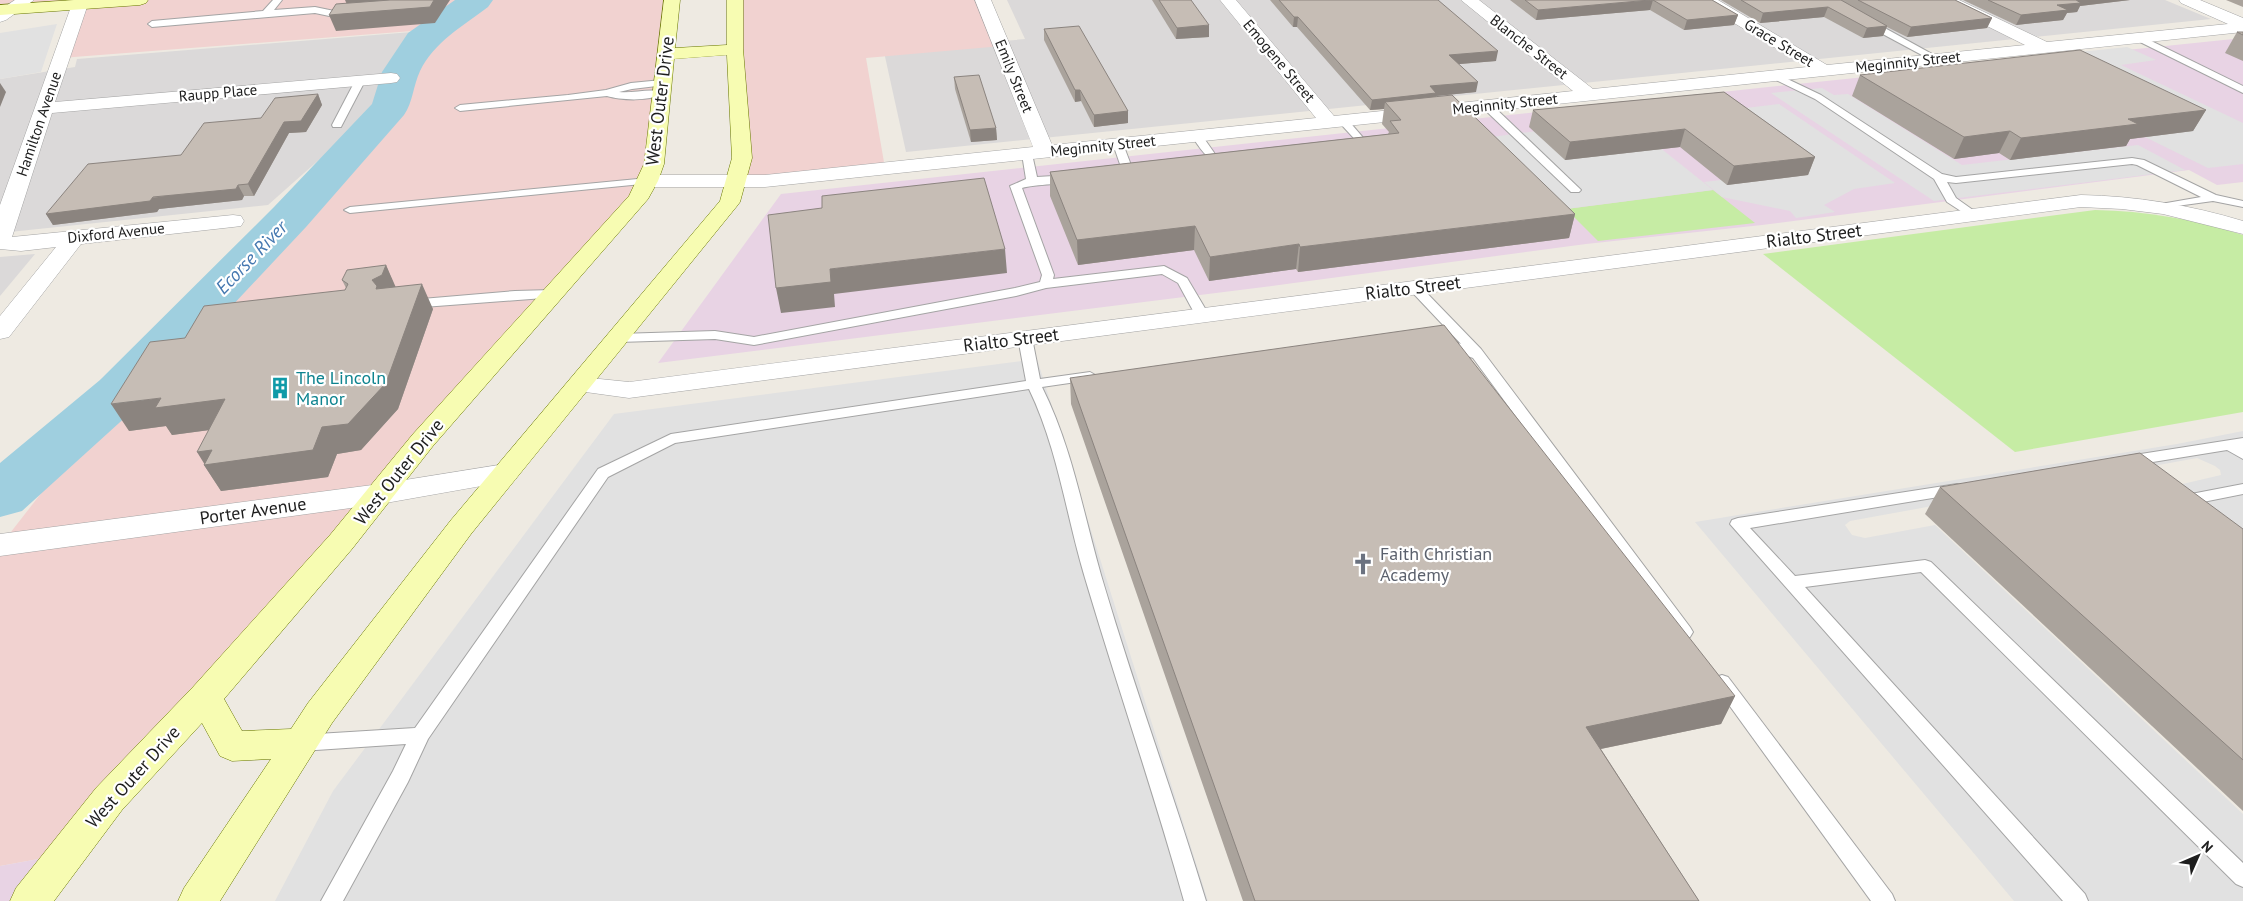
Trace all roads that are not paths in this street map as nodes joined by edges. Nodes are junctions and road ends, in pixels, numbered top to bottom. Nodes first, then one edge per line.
1 (26, 0) edge
2 (140, 0) edge
3 (278, 0) edge
4 (672, 0) edge
5 (735, 0) edge
6 (983, 0) edge
7 (1228, 0) edge
8 (1469, 0) edge
9 (1707, 0) edge
10 (1947, 0) edge
11 (2187, 0) edge
12 (80, 4) junction
13 (4, 12) edge
14 (266, 14) junction
15 (358, 14) edge
16 (1860, 18) edge
17 (152, 24) dead end
18 (2243, 25) edge
19 (2139, 38) junction
20 (2045, 48) junction
21 (735, 49) junction
22 (667, 54) junction
23 (1936, 59) junction
24 (1825, 71) junction
25 (1775, 76) junction
26 (391, 78) dead end
27 (360, 81) junction
28 (662, 88) junction
29 (2243, 90) edge
30 (1589, 96) junction
31 (1487, 106) junction
32 (45, 108) junction
33 (460, 108) dead end
34 (1336, 122) junction
35 (337, 126) dead end
36 (1197, 136) junction
37 (1118, 144) junction
38 (1045, 152) junction
39 (1350, 152) edge
40 (1027, 154) junction
41 (1238, 161) edge
42 (1109, 174) edge
43 (1939, 176) junction
44 (1080, 177) edge
45 (736, 181) junction
46 (1032, 181) junction
47 (648, 182) junction
48 (1575, 190) dead end
49 (2243, 194) edge
50 (2213, 198) junction
51 (2243, 204) edge
52 (2158, 207) junction
53 (350, 210) dead end
54 (1974, 215) junction
55 (233, 221) dead end
56 (2243, 228) edge
57 (75, 237) junction
58 (1, 244) edge
59 (1045, 284) junction
60 (1415, 288) junction
61 (552, 294) junction
62 (399, 305) edge
63 (1202, 316) junction
64 (0, 332) edge
65 (619, 338) junction
66 (1025, 338) junction
67 (1434, 338) edge
68 (1478, 355) junction
69 (1103, 375) edge
70 (1034, 384) junction
71 (580, 385) junction
72 (2239, 447) edge
73 (2113, 463) edge
74 (504, 473) junction
75 (1975, 486) edge
76 (2243, 488) edge
77 (380, 494) junction
78 (2201, 511) edge
79 (1, 545) edge
80 (1791, 583) junction
81 (1696, 648) edge
82 (1714, 672) edge
83 (205, 697) junction
84 (420, 735) junction
85 (299, 743) junction
86 (2243, 877) edge
87 (30, 901) edge
88 (198, 901) edge
89 (332, 901) edge
90 (1194, 901) edge
91 (1884, 901) edge
92 (2077, 901) edge

1 - 13 street
2 - 12 main road
3 - 14 lane
4 - 22 main road, West Outer Drive
5 - 21 main road
6 - 38 street, Emily Street
7 - 34 street, Emogene Street
8 - 30 street, Blanche Street
9 - 24 street, Grace Street
10 - 20 street
11 - 18 street
12 - 13 main road
12 - 32 street, Hamilton Avenue
14 - 15 lane
14 - 17 lane
16 - 23 lane
18 - 19 street, Meginnity Street
19 - 20 street, Meginnity Street
19 - 29 lane
20 - 23 street, Meginnity Street
21 - 22 main road
21 - 45 main road
22 - 28 main road, West Outer Drive
23 - 24 street, Meginnity Street
24 - 25 street, Meginnity Street
25 - 30 street, Meginnity Street
25 - 43 lane
26 - 27 street, Raupp Place
27 - 32 street, Raupp Place
27 - 35 lane
28 - 33 lane
28 - 47 main road, West Outer Drive
30 - 31 street, Meginnity Street
31 - 34 street, Meginnity Street
31 - 48 lane
32 - 58 street, Hamilton Avenue
34 - 36 street, Meginnity Street
34 - 39 lane
36 - 37 street, Meginnity Street
36 - 41 lane
37 - 38 street, Meginnity Street
37 - 42 lane
38 - 40 street, Meginnity Street
40 - 45 street, Meginnity Street
40 - 46 lane
43 - 50 lane
43 - 54 lane
44 - 46 lane
45 - 47 street, Meginnity Street
45 - 65 main road
46 - 59 lane
47 - 53 lane
47 - 61 main road, West Outer Drive
49 - 50 lane
50 - 51 lane
50 - 52 lane
52 - 54 street, Rialto Street
52 - 56 street, Rialto Street
54 - 60 street, Rialto Street
55 - 57 street, Dixford Avenue
57 - 58 street, Dixford Avenue
57 - 64 street
59 - 63 lane
59 - 65 lane
60 - 63 street, Rialto Street
60 - 68 lane
61 - 62 lane
61 - 77 main road, West Outer Drive
63 - 66 street, Rialto Street
65 - 71 main road
66 - 70 lane
66 - 71 street, Rialto Street
67 - 68 lane
68 - 81 lane
69 - 70 lane
70 - 84 lane
70 - 90 lane
71 - 74 main road
72 - 73 lane
74 - 77 street, Porter Avenue
74 - 85 main road
75 - 80 lane
76 - 78 lane
77 - 79 street, Porter Avenue
77 - 83 main road, West Outer Drive
80 - 86 lane
80 - 92 lane
82 - 91 lane
83 - 85 main road
83 - 87 main road, West Outer Drive
84 - 85 lane
84 - 89 lane
85 - 88 main road

